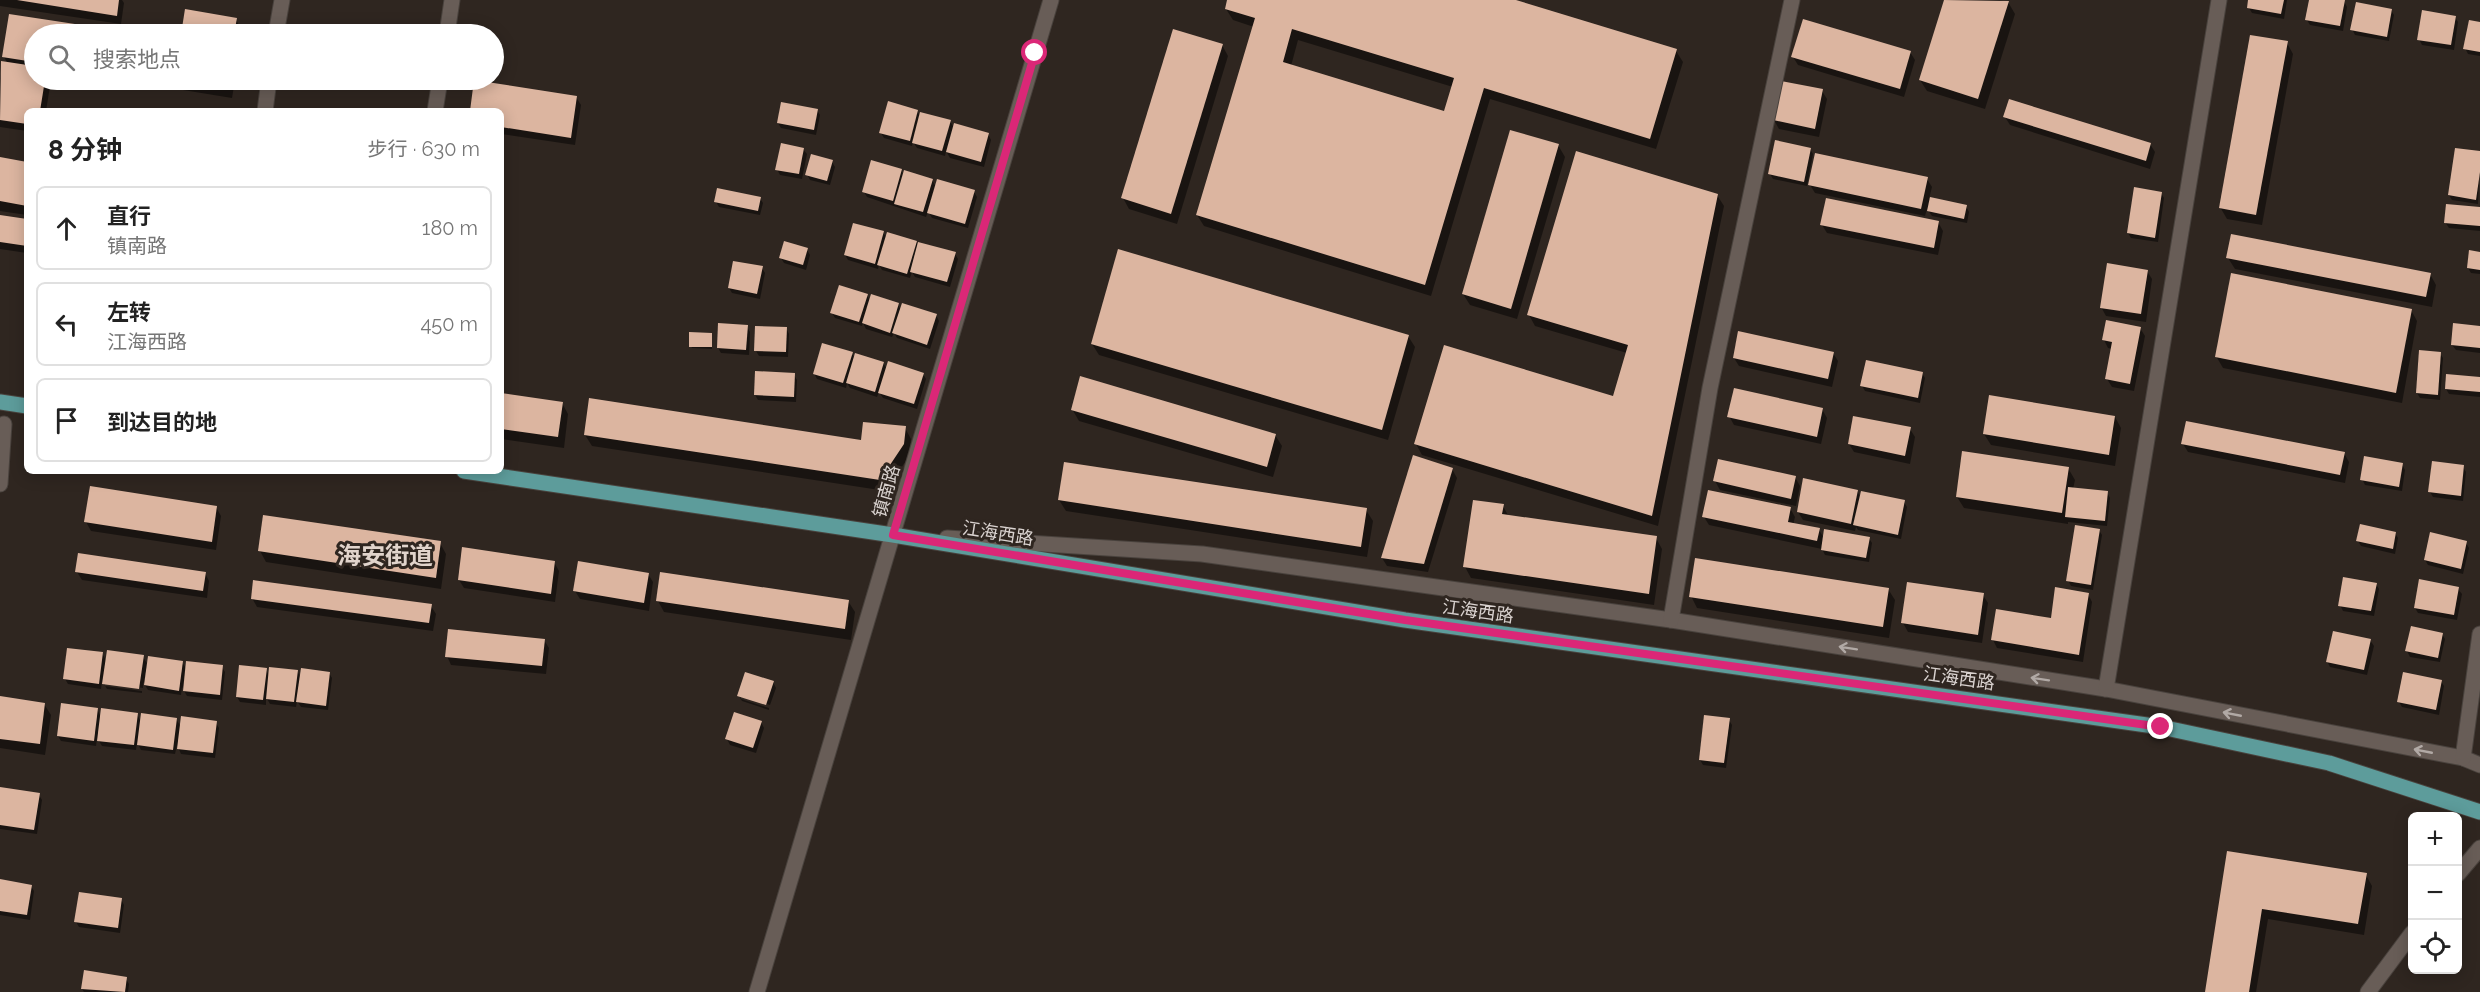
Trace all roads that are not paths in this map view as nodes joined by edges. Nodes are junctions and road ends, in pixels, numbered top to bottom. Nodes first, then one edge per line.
1 (282, 0) edge
2 (452, 0) edge
3 (1051, 0) edge
4 (1792, 0) edge
5 (2219, 0) edge
6 (278, 24) edge
7 (448, 24) edge
8 (268, 90) edge
9 (438, 90) edge
10 (265, 108) edge
11 (435, 108) edge
12 (0, 402) edge
13 (24, 406) edge
14 (4, 424) dead end
15 (484, 474) edge
16 (0, 484) edge
17 (893, 535) junction
18 (1671, 620) junction
19 (2480, 634) edge
20 (2106, 689) junction
21 (2463, 758) junction
22 (2480, 765) edge
23 (2480, 812) edge
24 (2480, 848) edge
25 (2462, 868) edge
26 (2408, 938) edge
27 (757, 992) edge
28 (2368, 992) edge

1 - 6 street
2 - 7 street
3 - 17 street, 镇南路
4 - 18 street
5 - 20 street
8 - 10 street
9 - 11 street
12 - 13 main road
14 - 16 street
15 - 17 main road, 江海西路
17 - 18 street
17 - 23 main road, 江海西路
17 - 27 street, 镇南路
20 -> 18 street
19 - 21 street
21 -> 20 street
21 - 22 street
24 - 25 street
26 - 28 street

